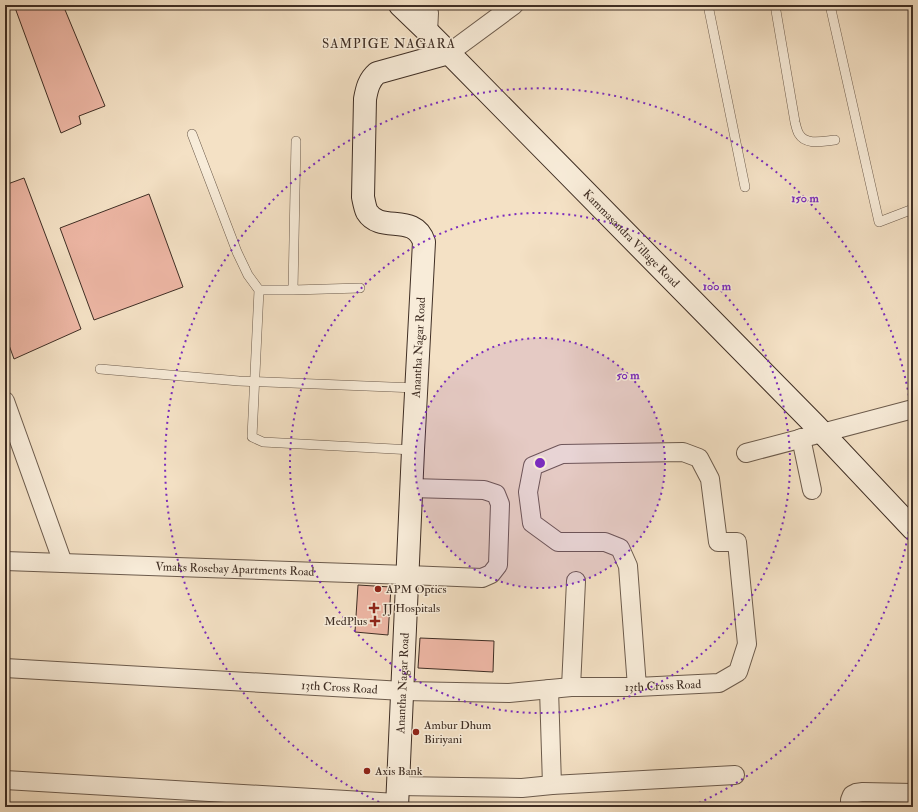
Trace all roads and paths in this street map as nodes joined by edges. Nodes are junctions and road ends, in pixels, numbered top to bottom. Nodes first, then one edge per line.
1 (400, 5) edge
2 (425, 5) edge
3 (514, 5) edge
4 (708, 5) edge
5 (775, 5) edge
6 (830, 5) edge
7 (428, 32) junction
8 (448, 53) junction
9 (192, 134) dead end
10 (835, 140) dead end
11 (296, 141) dead end
12 (745, 187) dead end
13 (913, 209) edge
14 (360, 288) dead end
15 (259, 290) junction
16 (293, 290) junction
17 (100, 370) dead end
18 (255, 381) junction
19 (416, 388) junction
20 (5, 401) edge
21 (913, 409) edge
22 (822, 432) junction
23 (800, 438) junction
24 (413, 450) junction
25 (746, 453) dead end
26 (411, 488) junction
27 (812, 490) dead end
28 (913, 529) edge
29 (5, 561) edge
30 (63, 563) junction
31 (408, 575) junction
32 (576, 581) dead end
33 (5, 668) edge
34 (571, 687) junction
35 (637, 687) junction
36 (550, 689) junction
37 (402, 691) junction
38 (735, 775) dead end
39 (5, 780) edge
40 (552, 785) junction
41 (913, 793) edge
42 (398, 799) edge
43 (850, 807) edge

1 - 7 street
2 - 7 street
3 - 8 street
4 - 12 lane
5 - 10 lane
6 - 13 lane
7 - 8 street
8 - 19 street, Anantha Nagar Road
8 - 22 street, Kammasandra Village Road
9 - 15 lane
11 - 16 lane
14 - 16 lane
15 - 16 lane
15 - 18 lane
17 - 18 lane
18 - 19 lane
18 - 24 lane
19 - 24 street, Anantha Nagar Road
20 - 30 street
21 - 22 street
22 - 23 street
22 - 28 street, Kammasandra Village Road
23 - 25 street
23 - 27 street
24 - 26 street, Anantha Nagar Road
26 - 31 street, Anantha Nagar Road
26 - 31 street, Vmaks Rosebay Apartments Road
29 - 30 street, Vmaks Rosebay Apartments Road
30 - 31 street, Vmaks Rosebay Apartments Road
31 - 37 street, Anantha Nagar Road
32 - 34 street
33 - 37 street, 13th Cross Road
34 - 35 street, 13th Cross Road
34 - 36 street, 13th Cross Road
35 - 35 street, 13th Cross Road
36 - 37 street, 13th Cross Road
36 - 40 street
37 - 42 street, Anantha Nagar Road
38 - 40 street
39 - 42 street
40 - 42 street
41 - 43 street

